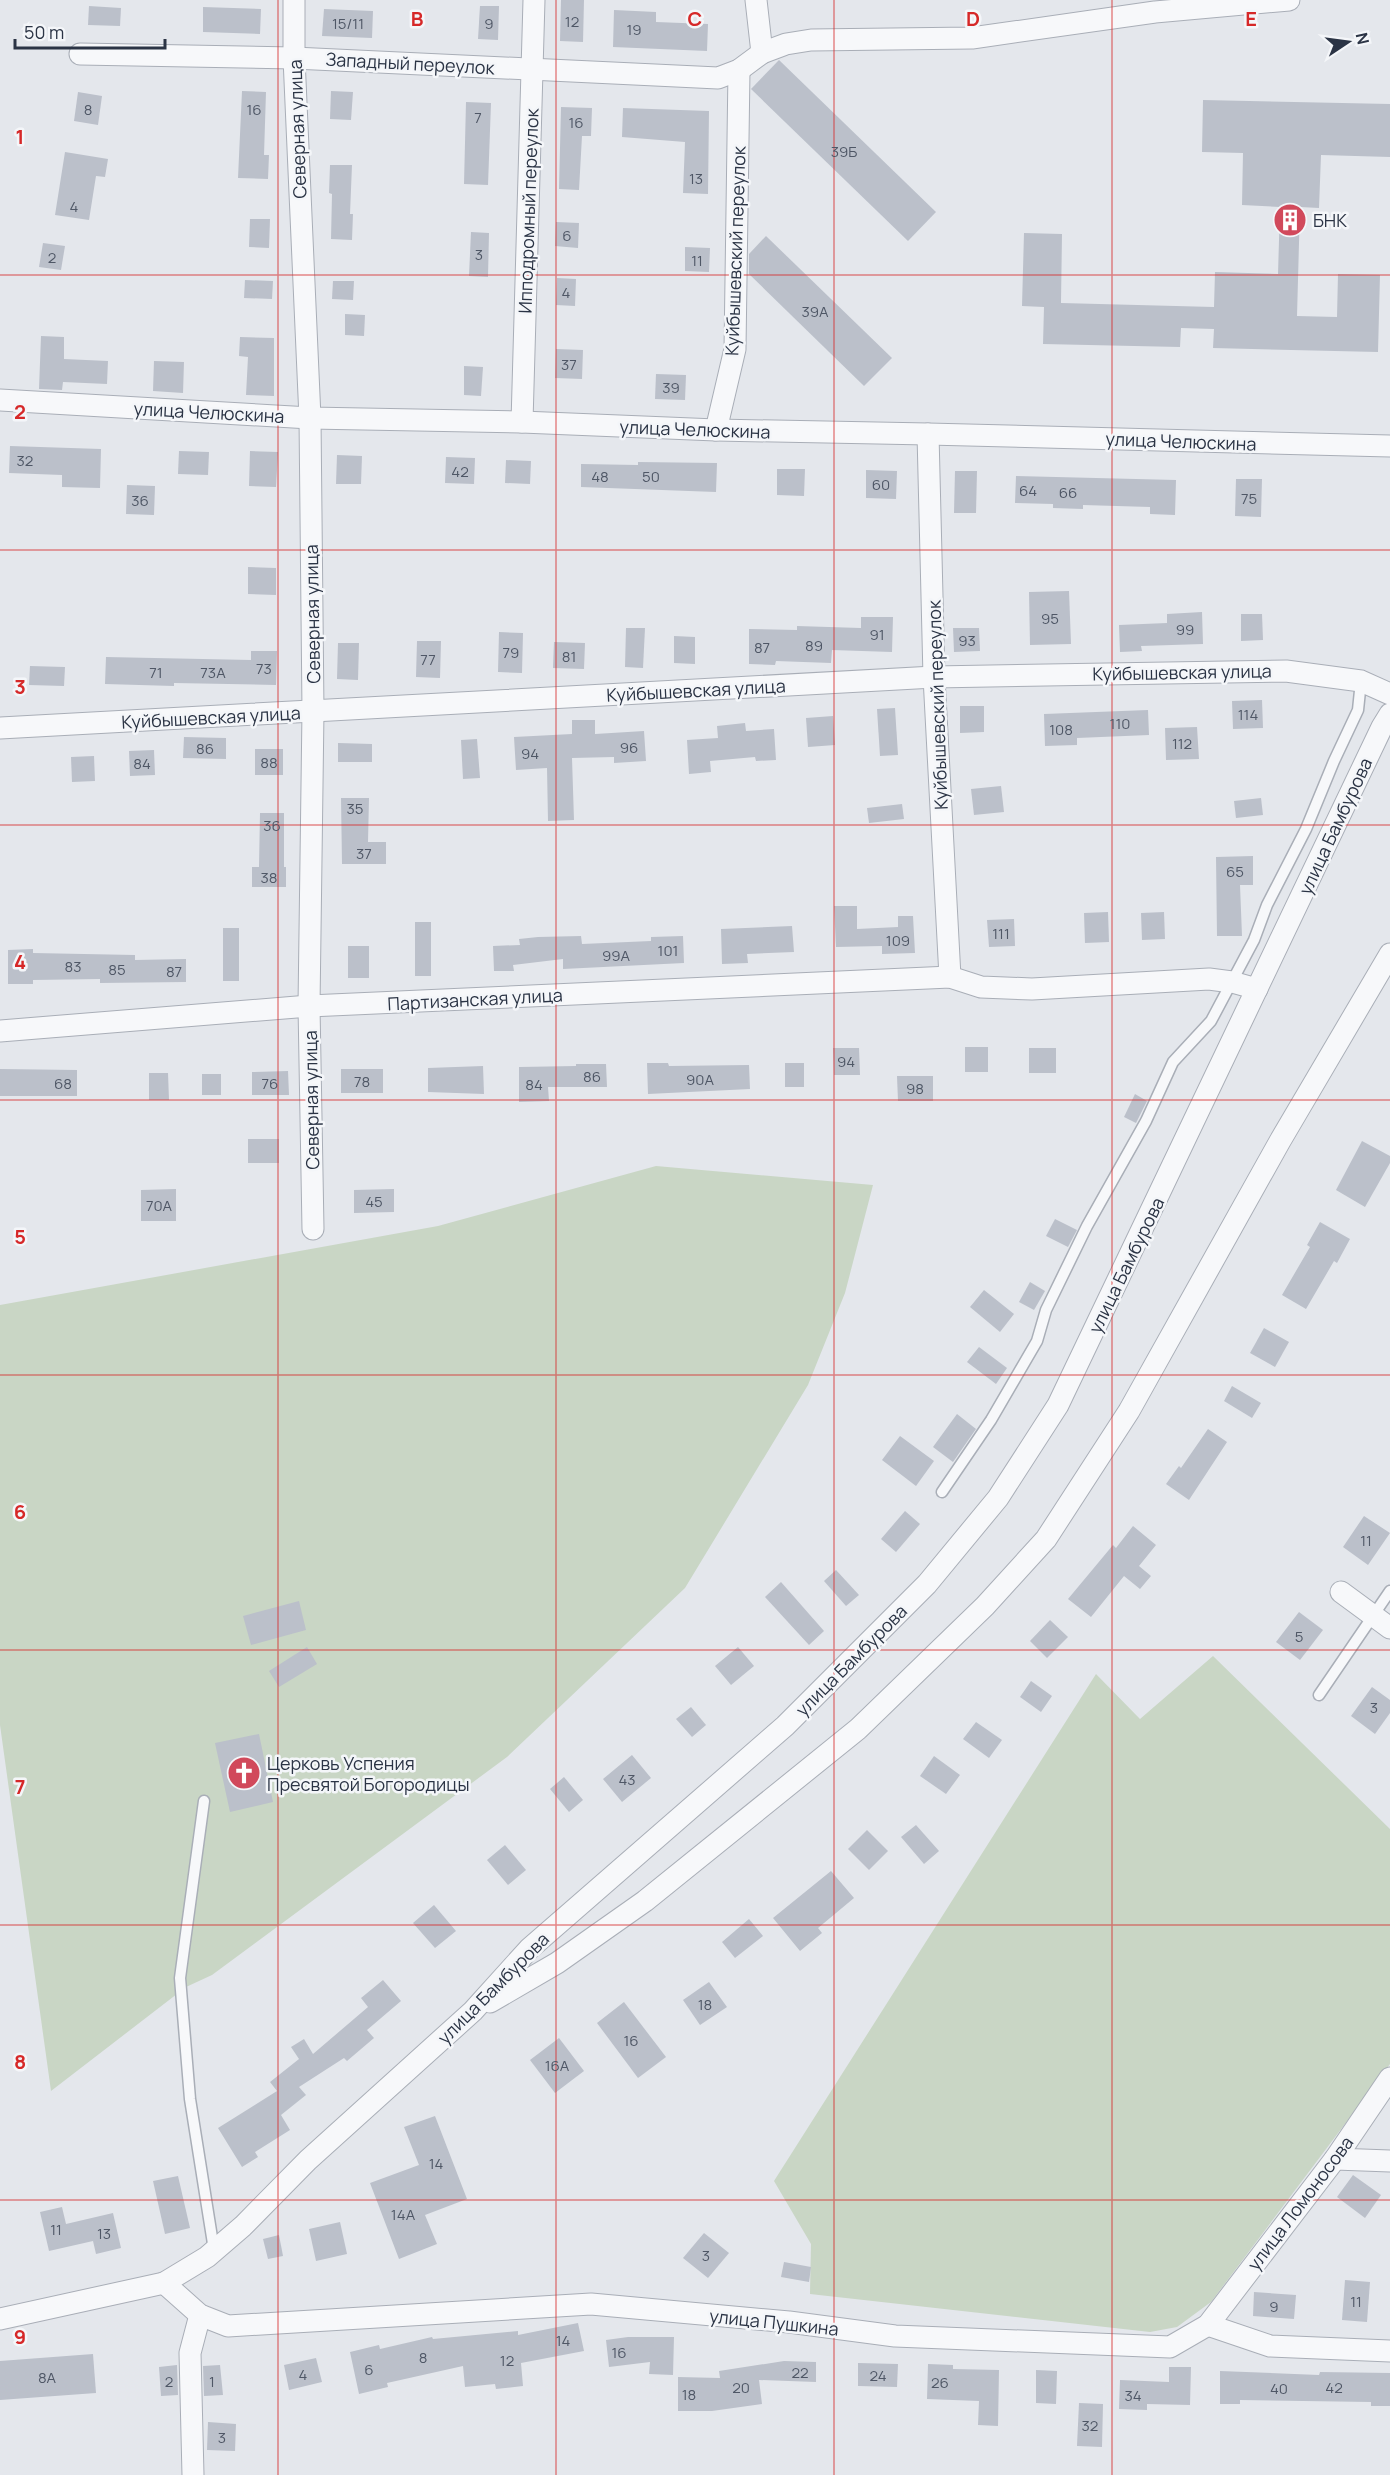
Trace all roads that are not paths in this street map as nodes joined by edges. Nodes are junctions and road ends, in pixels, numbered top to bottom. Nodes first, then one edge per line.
1 (294, 0) edge
2 (534, 0) edge
3 (756, 0) edge
4 (1289, 0) edge
5 (1154, 6) edge
6 (762, 53) junction
7 (80, 54) dead end
8 (294, 58) junction
9 (532, 68) junction
10 (739, 70) junction
11 (0, 400) edge
12 (310, 418) junction
13 (522, 422) junction
14 (716, 430) junction
15 (928, 434) junction
16 (1390, 446) edge
17 (934, 677) junction
18 (1360, 681) junction
19 (1390, 694) edge
20 (313, 711) junction
21 (1390, 714) edge
22 (0, 728) edge
23 (1390, 954) edge
24 (950, 977) junction
25 (1232, 982) junction
26 (1257, 989) junction
27 (309, 1006) junction
28 (0, 1031) edge
29 (313, 1229) dead end
30 (942, 1492) dead end
31 (1390, 1591) edge
32 (1341, 1592) dead end
33 (1382, 1622) edge
34 (1319, 1695) dead end
35 (204, 1801) dead end
36 (473, 2011) junction
37 (1390, 2078) edge
38 (1335, 2159) junction
39 (1390, 2161) edge
40 (214, 2251) junction
41 (164, 2283) junction
42 (200, 2315) junction
43 (0, 2319) edge
44 (1208, 2325) junction
45 (1390, 2351) edge
46 (193, 2475) edge

1 - 8 street, Северная улица
2 - 9 street, Ипподромный переулок
3 - 6 street
4 - 5 street
5 - 6 street
6 - 10 street
7 - 8 street, Западный переулок
8 - 9 street, Западный переулок
8 - 12 street, Северная улица
9 - 10 street, Западный переулок
9 - 13 street, Ипподромный переулок
10 - 14 street, Куйбышевский переулок
11 - 12 street, улица Челюскина
12 - 13 street, улица Челюскина
12 - 20 street, Северная улица
13 - 14 street, улица Челюскина
14 - 15 street, улица Челюскина
15 - 16 street, улица Челюскина
15 - 17 street, Куйбышевский переулок
17 - 18 street, Куйбышевская улица
17 - 20 street, Куйбышевская улица
17 - 24 street, Куйбышевский переулок
18 - 19 street, Куйбышевская улица
18 - 25 lane
20 - 22 street, Куйбышевская улица
20 - 27 street, Северная улица
21 - 26 street, улица Бамбурова
23 - 36 street
24 - 25 street
24 - 27 street, Партизанская улица
25 - 26 street
25 - 30 lane
26 - 36 street, улица Бамбурова
27 - 28 street, Партизанская улица
27 - 29 street, Северная улица
31 - 33 lane
32 - 33 street
33 - 34 lane
35 - 40 lane
36 - 40 street, улица Бамбурова
37 - 38 street, улица Ломоносова
38 - 39 street
38 - 44 street, улица Ломоносова
40 - 41 street, улица Бамбурова
41 - 42 street, улица Пушкина
41 - 43 street, улица Бамбурова
42 - 44 street, улица Пушкина
42 - 46 street
44 - 45 street

